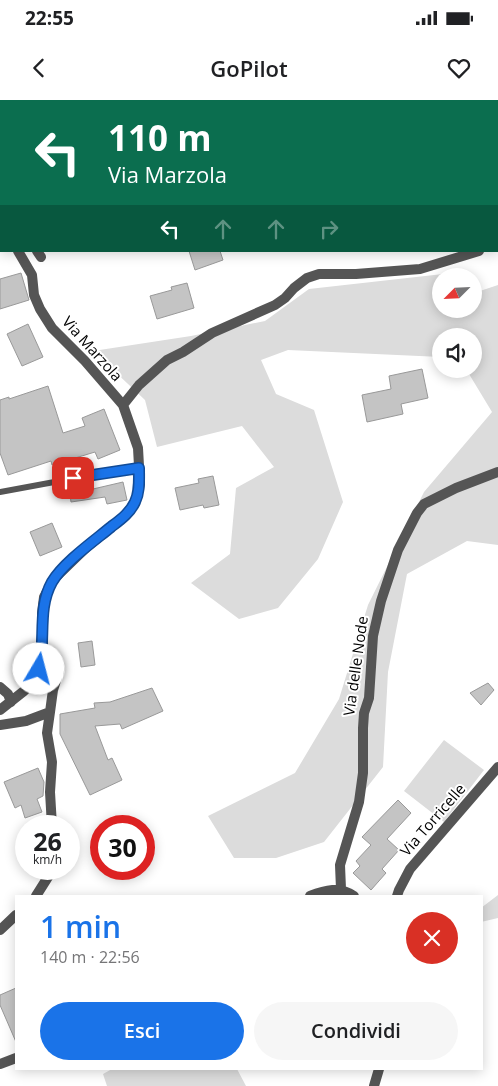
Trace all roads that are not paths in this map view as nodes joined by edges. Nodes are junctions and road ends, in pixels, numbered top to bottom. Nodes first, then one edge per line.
1 (19, 252) edge
2 (476, 252) edge
3 (123, 405) junction
4 (139, 468) junction
5 (498, 472) edge
6 (0, 492) edge
7 (60, 670) dead end
8 (0, 687) edge
9 (11, 702) junction
10 (0, 710) edge
11 (50, 712) junction
12 (0, 724) edge
13 (498, 767) edge
14 (51, 815) edge
15 (46, 880) edge
16 (341, 889) junction
17 (37, 895) edge
18 (313, 895) edge
19 (352, 895) edge
20 (397, 895) edge
21 (15, 916) edge
22 (0, 930) edge
23 (15, 1058) edge
24 (0, 1064) edge
25 (379, 1070) edge
26 (374, 1086) edge

1 - 3 street, Via Marzola
2 - 3 street
3 - 4 street, Via Marzola
4 - 6 lane
4 - 9 street, Via Marzola
5 - 16 street, Via delle Node
7 - 11 street
8 - 9 street
9 - 10 street, Via Marzola
11 - 12 street
11 - 14 street
13 - 20 street, Via Torricelle
15 - 17 street
16 - 18 street
16 - 19 street
21 - 22 street
23 - 24 street
25 - 26 street

